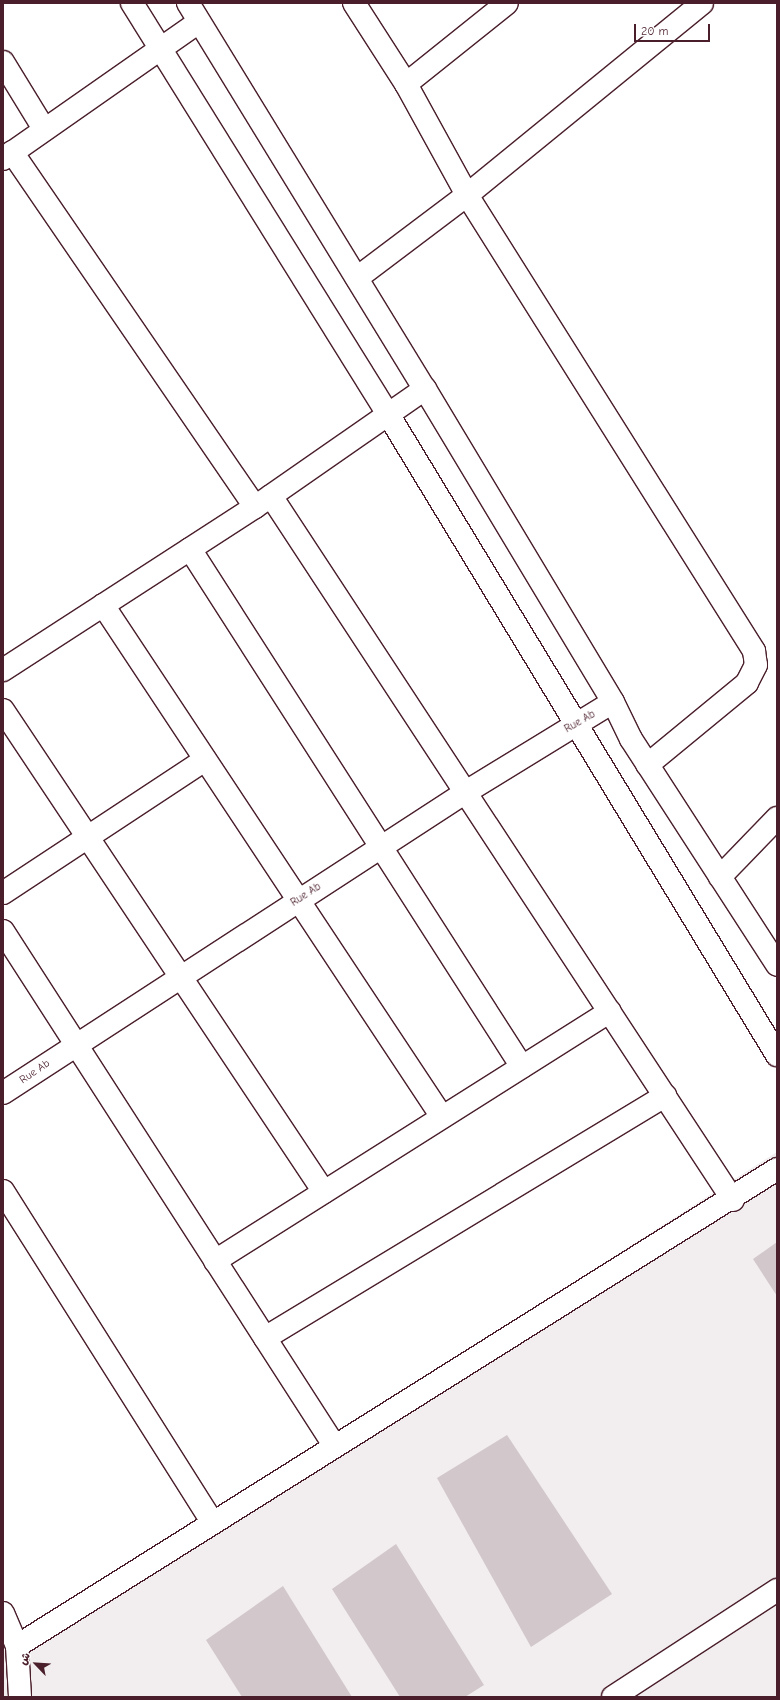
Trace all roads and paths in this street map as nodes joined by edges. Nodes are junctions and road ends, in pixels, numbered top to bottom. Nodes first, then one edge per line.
1 (132, 3) edge
2 (188, 3) edge
3 (354, 3) edge
4 (507, 3) edge
5 (702, 3) edge
6 (199, 22) junction
7 (161, 50) junction
8 (3, 62) edge
9 (406, 84) junction
10 (44, 129) junction
11 (8, 156) edge
12 (468, 195) junction
13 (357, 278) junction
14 (425, 389) junction
15 (388, 414) junction
16 (263, 501) junction
17 (190, 549) junction
18 (103, 605) junction
19 (3, 670) edge
20 (613, 702) junction
21 (3, 710) edge
22 (574, 725) junction
23 (205, 760) junction
24 (647, 765) junction
25 (466, 792) junction
26 (777, 818) edge
27 (87, 838) junction
28 (380, 848) junction
29 (720, 877) junction
30 (3, 893) edge
31 (298, 900) junction
32 (3, 931) edge
33 (777, 965) edge
34 (178, 978) junction
35 (610, 1011) junction
36 (75, 1044) junction
37 (777, 1055) edge
38 (522, 1066) junction
39 (3, 1094) edge
40 (665, 1096) junction
41 (442, 1117) junction
42 (777, 1170) edge
43 (3, 1191) edge
44 (324, 1192) junction
45 (733, 1200) junction
46 (215, 1261) junction
47 (265, 1338) junction
48 (334, 1445) junction
49 (212, 1521) junction
50 (777, 1590) edge
51 (3, 1613) edge
52 (17, 1646) junction
53 (20, 1697) edge
54 (613, 1697) edge

1 - 7 street
2 - 6 street
3 - 9 street
4 - 9 street
5 - 12 street
6 - 7 street
6 - 13 street
7 - 10 street
7 - 15 street
8 - 10 street
9 - 12 street
10 - 11 street
11 - 16 street
12 - 13 street
12 - 24 street
13 - 14 street
14 - 15 street
14 - 20 street
15 - 16 street
15 - 22 street
16 - 17 street
16 - 25 street
17 - 18 street
17 - 28 street
18 - 19 street
18 - 23 street
20 - 22 street, Rue Ab
20 - 24 street
21 - 27 street
22 - 25 street, Rue Ab
22 - 37 street
23 - 27 street
23 - 31 street
24 - 29 street
25 - 28 street, Rue Ab
25 - 35 street
26 - 29 street
27 - 30 street
27 - 34 street
28 - 31 street, Rue Ab
28 - 38 street
29 - 33 street
31 - 34 street, Rue Ab
31 - 41 street
32 - 36 street
34 - 36 street, Rue Ab
34 - 44 street
35 - 38 street
35 - 40 street
36 - 39 street, Rue Ab
36 - 46 street
38 - 41 street
40 - 45 street
40 - 47 street
41 - 44 street
42 - 45 street
43 - 49 street
44 - 46 street
45 - 48 street
46 - 47 street
47 - 48 street
48 - 49 street
49 - 52 street
50 - 54 street
51 - 52 street
52 - 53 street

